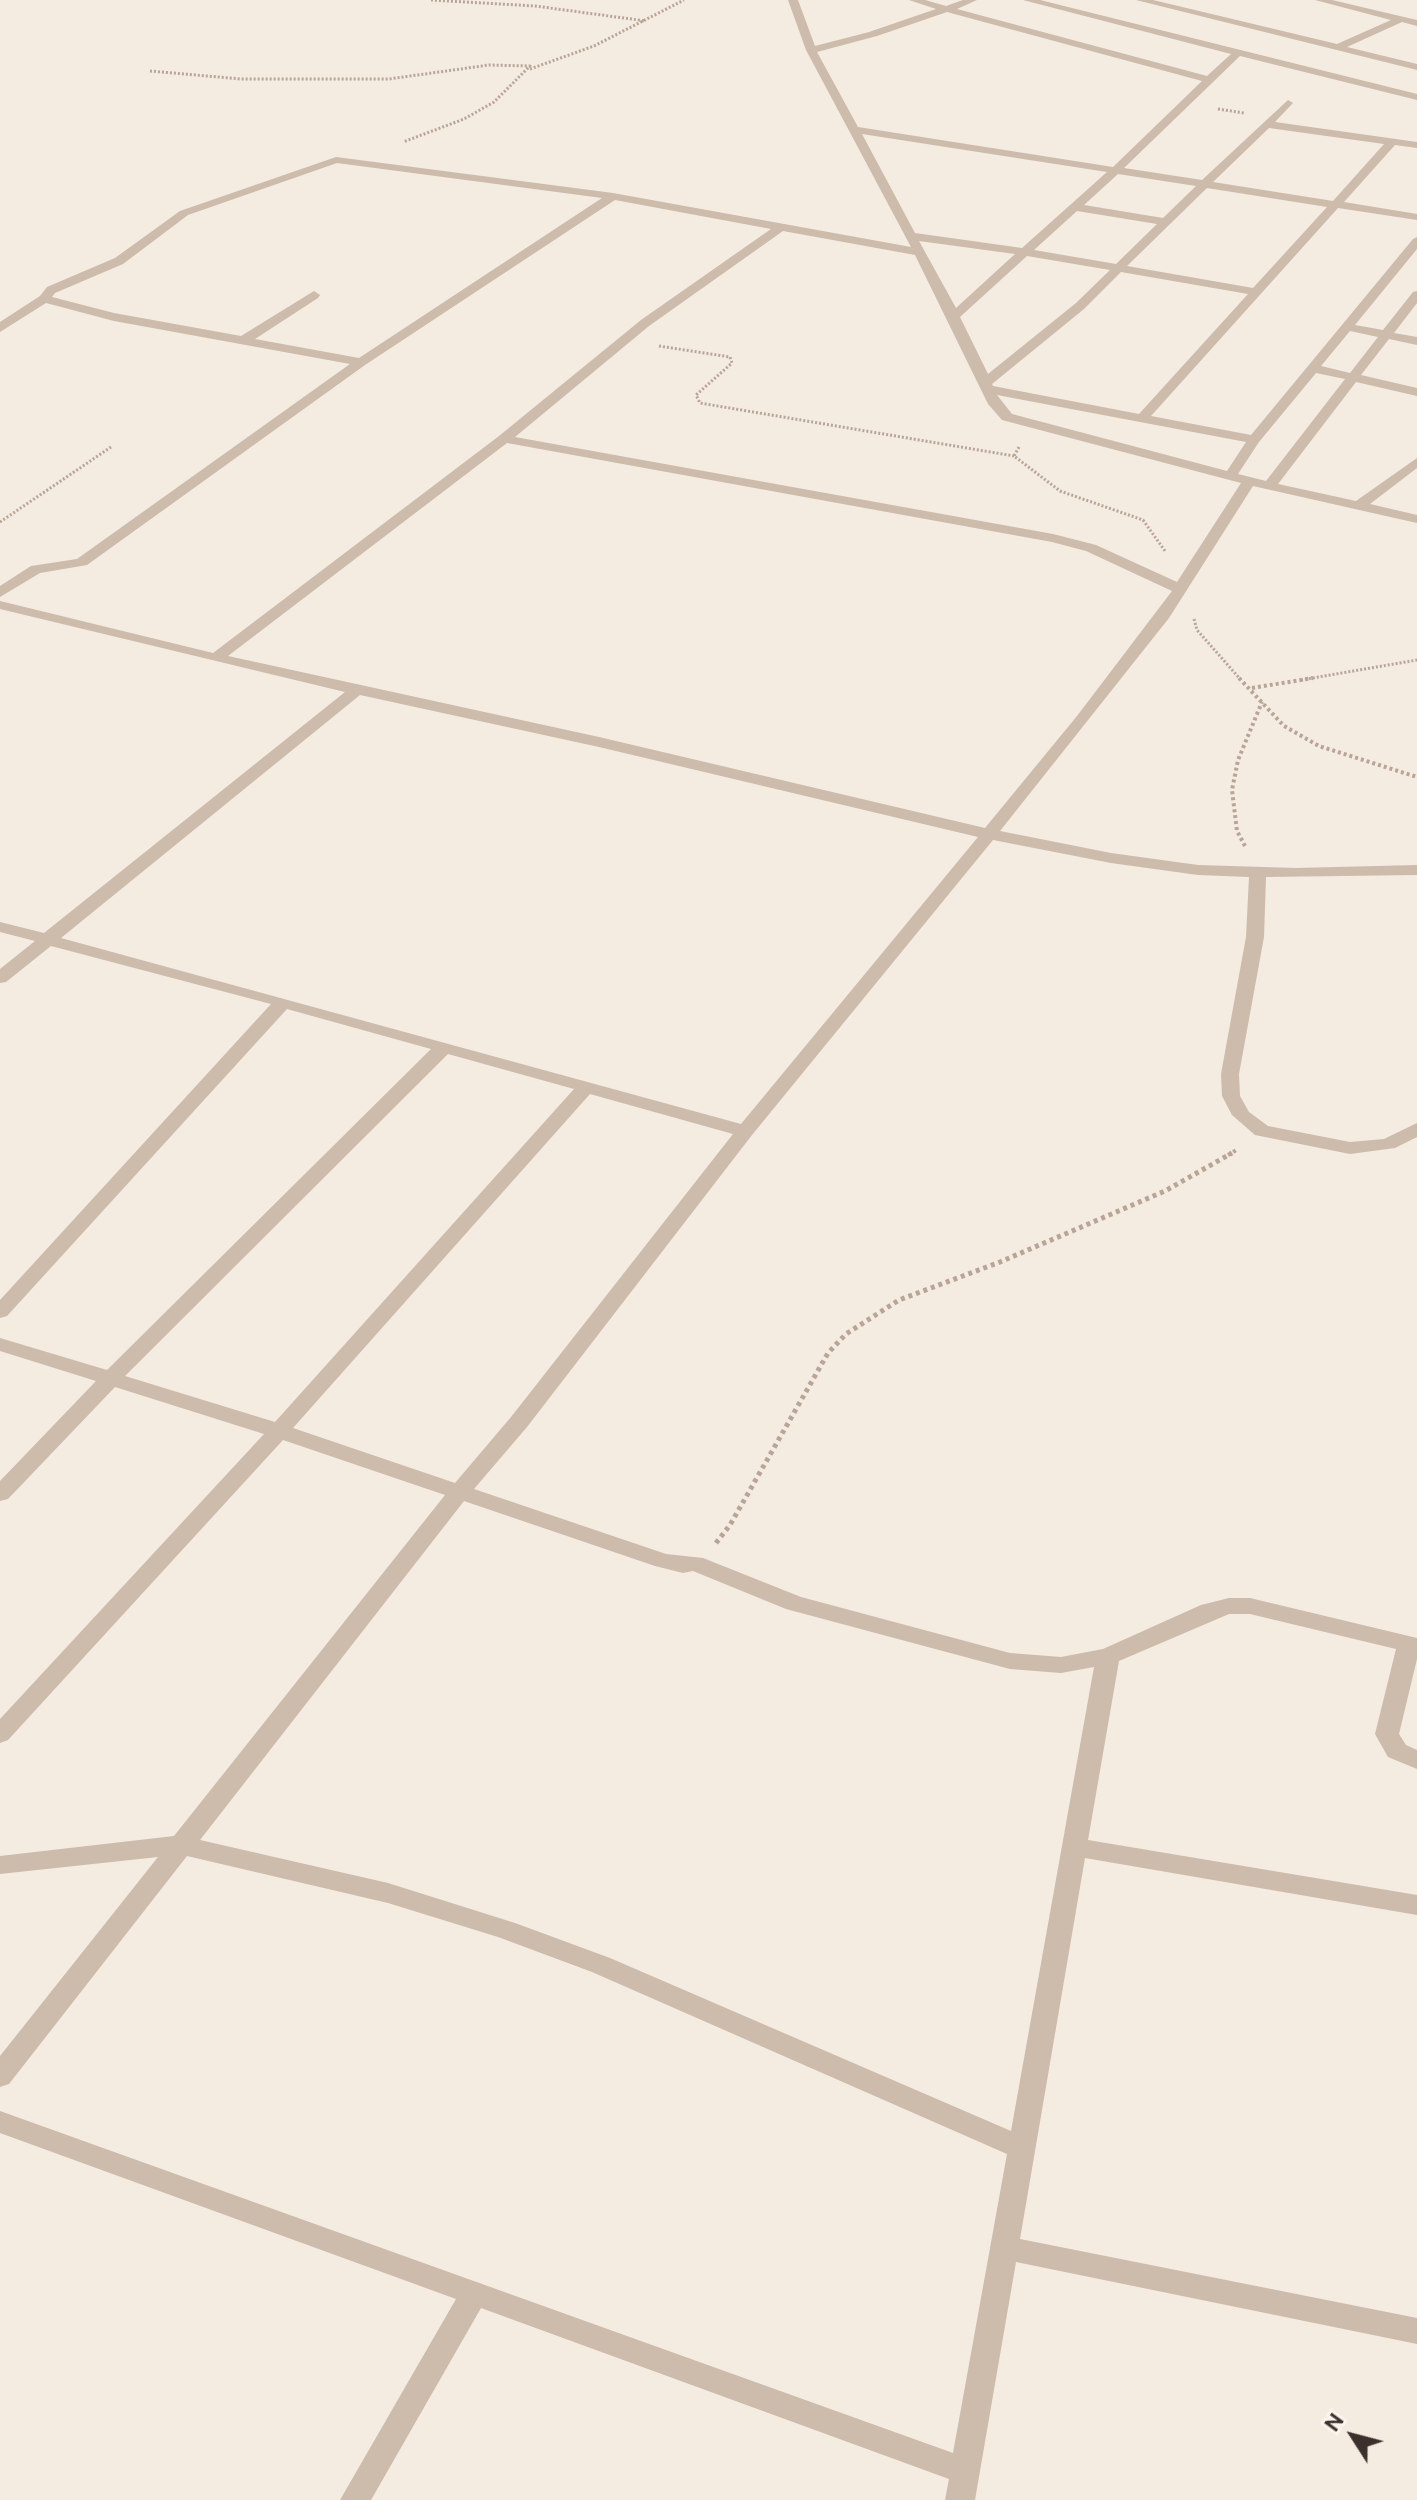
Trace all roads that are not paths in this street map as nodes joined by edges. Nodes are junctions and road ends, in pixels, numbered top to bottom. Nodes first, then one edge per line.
1 (793, 0) edge
2 (914, 0) edge
3 (972, 0) edge
4 (1028, 0) edge
5 (1141, 0) edge
6 (1320, 0) edge
7 (948, 9) junction
8 (1401, 19) junction
9 (1417, 23) edge
10 (1337, 48) junction
11 (811, 50) junction
12 (1237, 53) junction
13 (1417, 67) edge
14 (1210, 80) junction
15 (1417, 97) edge
16 (1288, 103) dead end
17 (1269, 120) junction
18 (854, 130) junction
19 (1392, 142) junction
20 (1417, 145) edge
21 (1117, 169) junction
22 (1205, 182) junction
23 (613, 196) junction
24 (1337, 204) junction
25 (1074, 207) junction
26 (1417, 217) edge
27 (1165, 222) junction
28 (781, 227) junction
29 (909, 236) junction
30 (1417, 241) edge
31 (917, 252) junction
32 (1024, 252) junction
33 (1119, 268) junction
34 (1256, 292) junction
35 (314, 295) dead end
36 (1417, 295) edge
37 (44, 299) junction
38 (954, 316) junction
39 (1347, 327) junction
40 (0, 328) edge
41 (1386, 335) junction
42 (243, 341) junction
43 (1417, 341) edge
44 (361, 362) junction
45 (1312, 368) junction
46 (1352, 377) junction
47 (986, 386) junction
48 (1417, 392) edge
49 (1142, 418) junction
50 (504, 439) junction
51 (1254, 440) junction
52 (1417, 462) edge
53 (1230, 476) junction
54 (1249, 481) junction
55 (1269, 486) junction
56 (1360, 505) junction
57 (1417, 519) edge
58 (1182, 590) junction
59 (0, 593) edge
60 (0, 605) edge
61 (216, 658) junction
62 (357, 690) junction
63 (988, 834) junction
64 (1417, 870) edge
65 (1258, 872) junction
66 (0, 927) edge
67 (47, 939) junction
68 (0, 978) edge
69 (283, 1002) junction
70 (444, 1047) junction
71 (586, 1087) junction
72 (1417, 1129) edge
73 (745, 1131) junction
74 (0, 1312) edge
75 (0, 1344) edge
76 (110, 1379) junction
77 (279, 1431) junction
78 (459, 1492) junction
79 (0, 1494) edge
80 (1413, 1645) edge
81 (1108, 1656) junction
82 (0, 1734) edge
83 (1417, 1760) edge
84 (181, 1845) junction
85 (1074, 1847) junction
86 (0, 1865) edge
87 (1417, 1905) edge
88 (0, 2076) edge
89 (0, 2122) edge
90 (1021, 2148) junction
91 (1004, 2248) junction
92 (474, 2294) junction
93 (1417, 2331) edge
94 (965, 2471) junction
95 (355, 2500) edge
96 (960, 2500) edge

1 - 11 street
2 - 7 street
3 - 7 street
4 - 12 street
5 - 10 street
6 - 8 street
7 - 11 street
7 - 14 street
8 - 9 street
8 - 10 street
10 - 13 street
11 - 18 street
12 - 14 street
12 - 15 street
14 - 21 street
16 - 17 street
17 - 19 street
17 - 22 street
18 - 21 street
18 - 29 street
19 - 20 street
19 - 24 street
21 - 22 street
21 - 25 street
22 - 24 street
22 - 27 street
23 - 28 street
23 - 37 street
23 - 44 street
24 - 26 street
24 - 34 street
25 - 27 street
25 - 32 street
27 - 33 street
28 - 31 street
28 - 50 street
29 - 31 street
29 - 32 street
30 - 39 street
31 - 38 street
32 - 33 street
32 - 38 street
33 - 34 street
33 - 47 street
34 - 49 street
35 - 42 street
36 - 41 street
37 - 40 street
37 - 42 street
38 - 47 street
39 - 41 street
39 - 45 street
41 - 43 street
41 - 46 street
42 - 44 street
44 - 59 street
45 - 46 street
45 - 51 street
46 - 48 street
46 - 55 street
47 - 49 street
47 - 53 street
49 - 51 street
50 - 58 street
50 - 61 street
51 - 53 street
52 - 56 street
53 - 54 street
54 - 55 street
54 - 58 street
55 - 56 street
56 - 57 street
58 - 63 street
60 - 61 street
61 - 62 street
62 - 63 street
62 - 67 street
63 - 65 street
63 - 73 street
64 - 65 street
65 - 72 street
66 - 67 street
67 - 68 street
67 - 69 street
69 - 70 street
69 - 74 street
70 - 71 street
70 - 76 street
71 - 73 street
71 - 77 street
73 - 78 street
75 - 76 street
76 - 77 street
76 - 79 street
77 - 78 street
77 - 82 street
78 - 81 street
78 - 84 street
80 - 81 street
80 - 83 street
81 - 85 street
84 - 86 street
84 - 88 street
84 - 90 street
85 - 87 street
85 - 90 street
89 - 92 street
90 - 91 street
91 - 93 street
91 - 94 street
92 - 94 street
92 - 95 street
94 - 96 street

